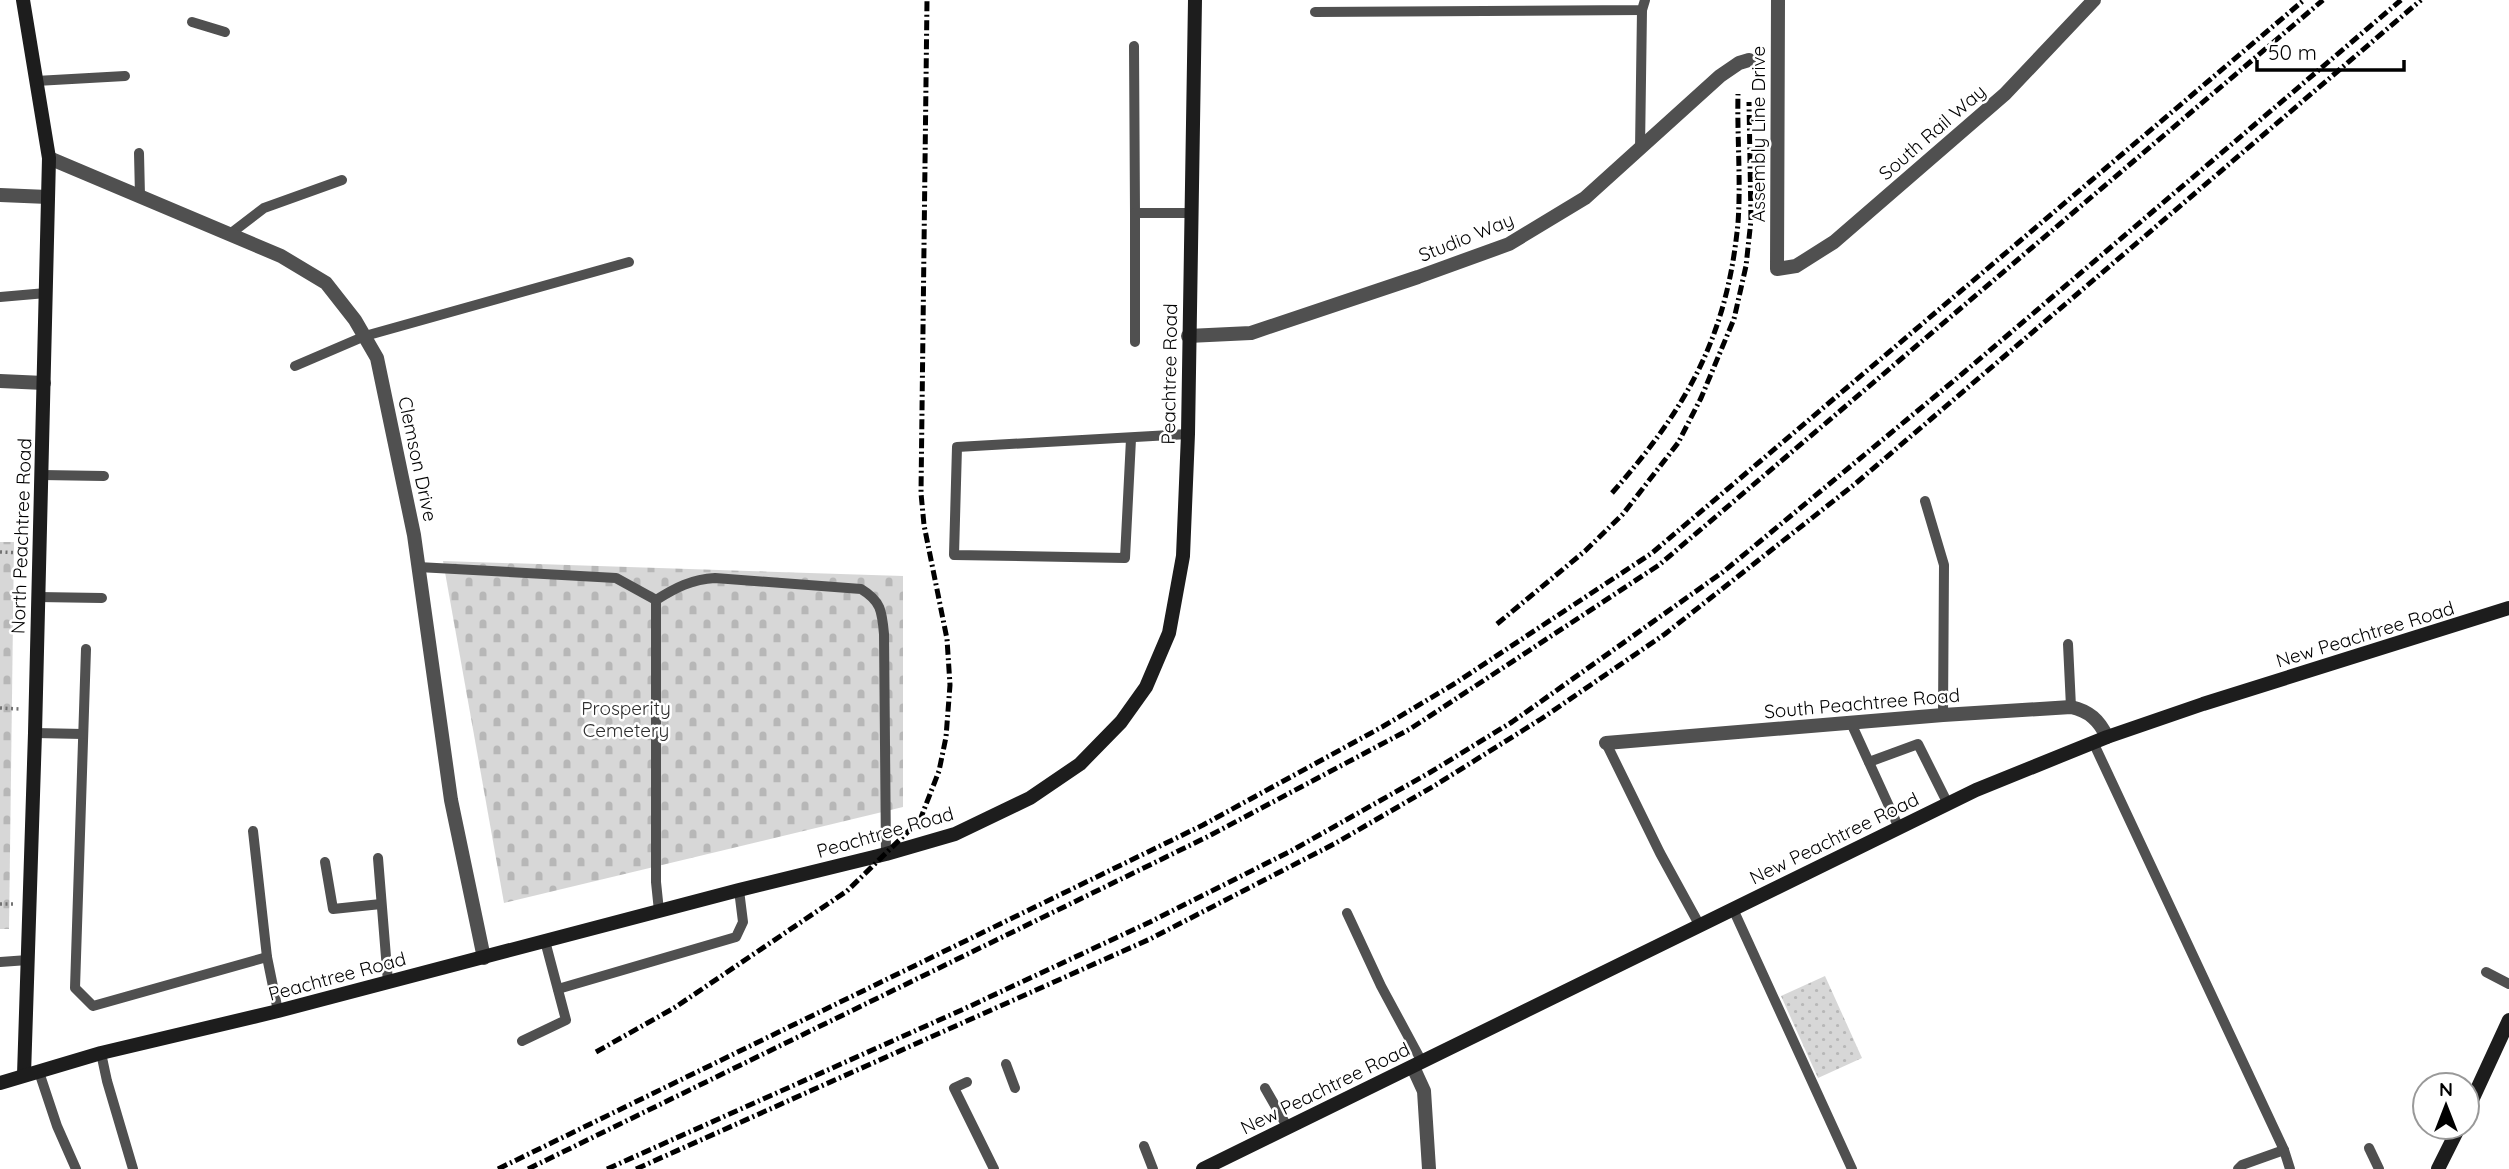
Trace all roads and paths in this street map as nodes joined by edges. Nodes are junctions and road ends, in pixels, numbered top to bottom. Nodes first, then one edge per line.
1 (23, 0) edge
2 (1195, 0) edge
3 (1778, 0) edge
4 (2094, 0) edge
5 (1644, 5) edge
6 (1315, 12) dead end
7 (192, 22) dead end
8 (225, 32) dead end
9 (1134, 46) dead end
10 (1749, 61) dead end
11 (125, 76) dead end
12 (36, 81) junction
13 (1640, 149) junction
14 (139, 153) dead end
15 (49, 158) junction
16 (342, 180) dead end
17 (0, 195) edge
18 (48, 197) junction
19 (140, 197) junction
20 (1191, 213) junction
21 (1135, 214) junction
22 (230, 234) junction
23 (629, 261) dead end
24 (1777, 269) joint
25 (46, 293) junction
26 (0, 297) edge
27 (365, 336) junction
28 (1188, 336) junction
29 (1135, 342) dead end
30 (295, 366) dead end
31 (0, 381) edge
32 (44, 383) junction
33 (1188, 435) junction
34 (1130, 439) junction
35 (42, 475) junction
36 (104, 476) dead end
37 (1925, 502) dead end
38 (0, 552) edge
39 (39, 554) junction
40 (418, 567) junction
41 (38, 597) junction
42 (102, 598) dead end
43 (656, 600) junction
44 (2509, 608) edge
45 (2068, 644) dead end
46 (86, 649) dead end
47 (2071, 707) junction
48 (1942, 715) junction
49 (1851, 723) junction
50 (35, 733) junction
51 (83, 734) junction
52 (2100, 739) junction
53 (1606, 743) joint
54 (1869, 762) junction
55 (1948, 803) junction
56 (1899, 828) junction
57 (253, 831) dead end
58 (886, 854) junction
59 (378, 858) dead end
60 (325, 862) dead end
61 (738, 890) junction
62 (382, 904) junction
63 (1734, 909) junction
64 (659, 911) junction
65 (1347, 913) dead end
66 (1700, 926) junction
67 (545, 942) junction
68 (267, 957) junction
69 (484, 958) junction
70 (28, 960) junction
71 (0, 962) edge
72 (2486, 972) dead end
73 (388, 982) junction
74 (2509, 984) edge
75 (558, 989) junction
76 (278, 1011) junction
77 (2509, 1020) edge
78 (522, 1041) dead end
79 (102, 1053) junction
80 (1006, 1064) dead end
81 (1418, 1064) junction
82 (39, 1072) junction
83 (23, 1075) junction
84 (2481, 1081) edge
85 (967, 1082) dead end
86 (0, 1083) edge
87 (1015, 1088) dead end
88 (1265, 1088) dead end
89 (1287, 1128) junction
90 (2452, 1141) edge
91 (1144, 1146) dead end
92 (2369, 1148) dead end
93 (2284, 1150) junction
94 (76, 1169) edge
95 (133, 1169) edge
96 (994, 1169) edge
97 (1153, 1169) edge
98 (1203, 1169) edge
99 (1429, 1169) edge
100 (1852, 1169) edge
101 (2238, 1169) edge
102 (2290, 1169) edge
103 (2379, 1169) edge
104 (2438, 1169) edge

1 - 12 street, North Peachtree Road
2 - 20 street, Peachtree Road
3 - 24 street, Assembly Line Drive
4 - 24 street, South Rail Way
5 - 6 lane
5 - 13 lane
7 - 8 lane
9 - 21 lane
10 - 13 street, Studio Way
11 - 12 lane
12 - 15 street, North Peachtree Road
13 - 28 street, Studio Way
14 - 19 lane
15 - 18 street, North Peachtree Road
15 - 19 street, Clemson Drive
16 - 22 lane
17 - 18 street
18 - 25 street, North Peachtree Road
19 - 22 street, Clemson Drive
20 - 21 lane
20 - 28 street, Peachtree Road
21 - 29 lane
22 - 27 street, Clemson Drive
23 - 27 lane
25 - 26 lane
25 - 32 street, North Peachtree Road
27 - 30 lane
27 - 40 street, Clemson Drive
28 - 33 street, Peachtree Road
31 - 32 street
32 - 35 street, North Peachtree Road
33 - 34 lane
33 - 58 street, Peachtree Road
34 - 34 lane
35 - 36 lane
35 - 39 street, North Peachtree Road
37 - 48 lane
38 - 39 path
39 - 41 street, North Peachtree Road
40 - 43 lane
40 - 69 street, Clemson Drive
41 - 42 lane
41 - 50 street, North Peachtree Road
43 - 58 lane
43 - 64 lane
44 - 52 street, New Peachtree Road
45 - 47 lane
46 - 51 lane
47 - 48 street, South Peachtree Road
47 - 52 street
48 - 49 street, South Peachtree Road
49 - 53 street, South Peachtree Road
49 - 54 lane
50 - 51 lane
50 - 70 street, North Peachtree Road
51 - 68 lane
52 - 55 street, New Peachtree Road
52 - 93 lane
53 - 66 lane
54 - 55 lane
54 - 56 lane
55 - 56 street, New Peachtree Road
56 - 63 street, New Peachtree Road
57 - 68 lane
58 - 61 street, Peachtree Road
59 - 62 lane
60 - 62 lane
61 - 64 street, Peachtree Road
61 - 75 lane
62 - 73 lane
63 - 66 street, New Peachtree Road
63 - 100 lane
64 - 67 street, Peachtree Road
65 - 81 lane
66 - 81 street, New Peachtree Road
67 - 69 street, Peachtree Road
67 - 75 lane
68 - 76 lane
69 - 73 street, Peachtree Road
70 - 71 lane
70 - 83 street, North Peachtree Road
72 - 74 lane
73 - 76 street, Peachtree Road
75 - 78 lane
76 - 79 street, Peachtree Road
77 - 84 street
79 - 82 street, Peachtree Road
79 - 95 lane
80 - 87 lane
81 - 89 street, New Peachtree Road
81 - 99 street
82 - 83 street, Peachtree Road
82 - 94 lane
83 - 86 street, Peachtree Road
85 - 96 lane
88 - 89 lane
89 - 98 street, New Peachtree Road
90 - 104 street
91 - 97 lane
92 - 103 lane
93 - 101 lane
93 - 102 lane

